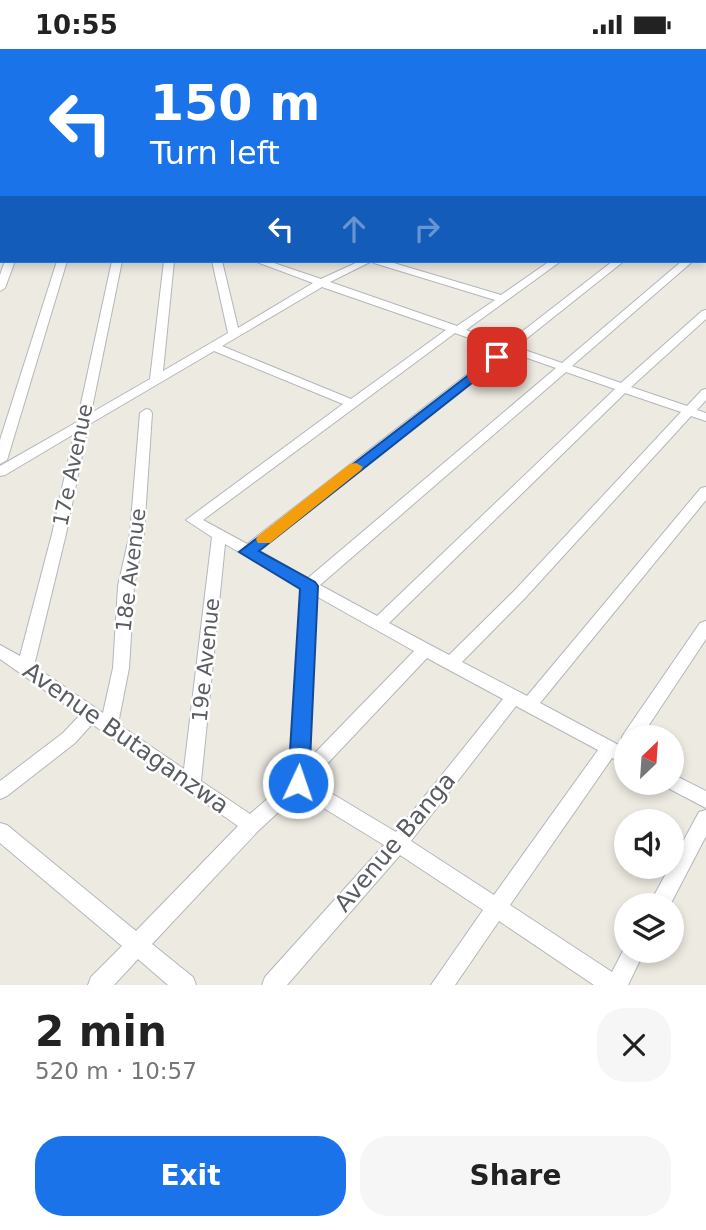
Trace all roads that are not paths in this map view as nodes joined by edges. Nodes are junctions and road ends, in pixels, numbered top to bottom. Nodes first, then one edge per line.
1 (9, 263) edge
2 (61, 263) edge
3 (117, 263) edge
4 (169, 263) edge
5 (217, 263) edge
6 (270, 263) edge
7 (363, 263) edge
8 (384, 263) edge
9 (549, 263) edge
10 (616, 263) edge
11 (686, 263) edge
12 (330, 264) dead end
13 (326, 281) junction
14 (0, 288) edge
15 (503, 299) junction
16 (706, 313) edge
17 (457, 330) junction
18 (234, 335) junction
19 (214, 347) junction
20 (509, 347) junction
21 (564, 366) junction
22 (156, 381) junction
23 (624, 387) junction
24 (706, 393) edge
25 (350, 403) junction
26 (690, 411) junction
27 (146, 413) dead end
28 (706, 417) edge
29 (80, 425) junction
30 (0, 460) edge
31 (0, 472) edge
32 (706, 491) edge
33 (219, 537) junction
34 (247, 552) junction
35 (309, 586) junction
36 (378, 624) junction
37 (706, 627) edge
38 (425, 650) junction
39 (0, 651) edge
40 (452, 663) junction
41 (25, 668) junction
42 (521, 701) junction
43 (91, 713) junction
44 (109, 725) junction
45 (639, 725) edge
46 (614, 747) edge
47 (614, 759) edge
48 (192, 782) junction
49 (298, 783) junction
50 (684, 788) edge
51 (0, 791) edge
52 (706, 800) edge
53 (706, 818) edge
54 (251, 825) junction
55 (0, 831) edge
56 (398, 843) junction
57 (665, 893) edge
58 (496, 907) junction
59 (137, 946) junction
60 (627, 963) edge
61 (99, 985) edge
62 (186, 985) edge
63 (272, 985) edge
64 (442, 985) edge
65 (614, 985) edge

1 - 14 street
2 - 30 street
3 - 29 street, 17e Avenue
4 - 22 street
5 - 18 street
6 - 13 street
7 - 13 street
8 - 15 street
9 - 15 street
10 - 20 street
11 - 21 street
12 - 13 street
13 - 17 street
13 - 18 street
15 - 17 street
16 - 23 street
17 - 20 street
17 - 25 street
18 - 19 street
19 - 22 street
19 - 25 street
20 - 21 street
20 - 34 street
21 - 23 street
21 - 35 street
22 - 29 street
23 - 26 street
23 - 36 street
24 - 26 street
25 - 33 street
26 - 28 street
26 - 40 street
27 - 44 street, 18e Avenue
29 - 31 street
29 - 41 street, 17e Avenue
32 - 42 street, Avenue Banga
33 - 34 street
33 - 48 street, 19e Avenue
34 - 35 street
35 - 36 street
35 - 49 street
36 - 38 street
37 - 45 street
38 - 40 street
38 - 49 street
39 - 41 street, Avenue Butaganzwa
40 - 42 street
41 - 43 street, Avenue Butaganzwa
42 - 46 street
42 - 56 street, Avenue Banga
43 - 44 street, Avenue Butaganzwa
43 - 51 street
44 - 48 street, Avenue Butaganzwa
47 - 58 street
48 - 54 street, Avenue Butaganzwa
49 - 54 street
49 - 56 street
50 - 52 street
53 - 57 street
54 - 59 street
55 - 59 street
56 - 58 street
56 - 63 street, Avenue Banga
58 - 64 street
58 - 65 street
59 - 61 street
59 - 62 street
60 - 65 street

